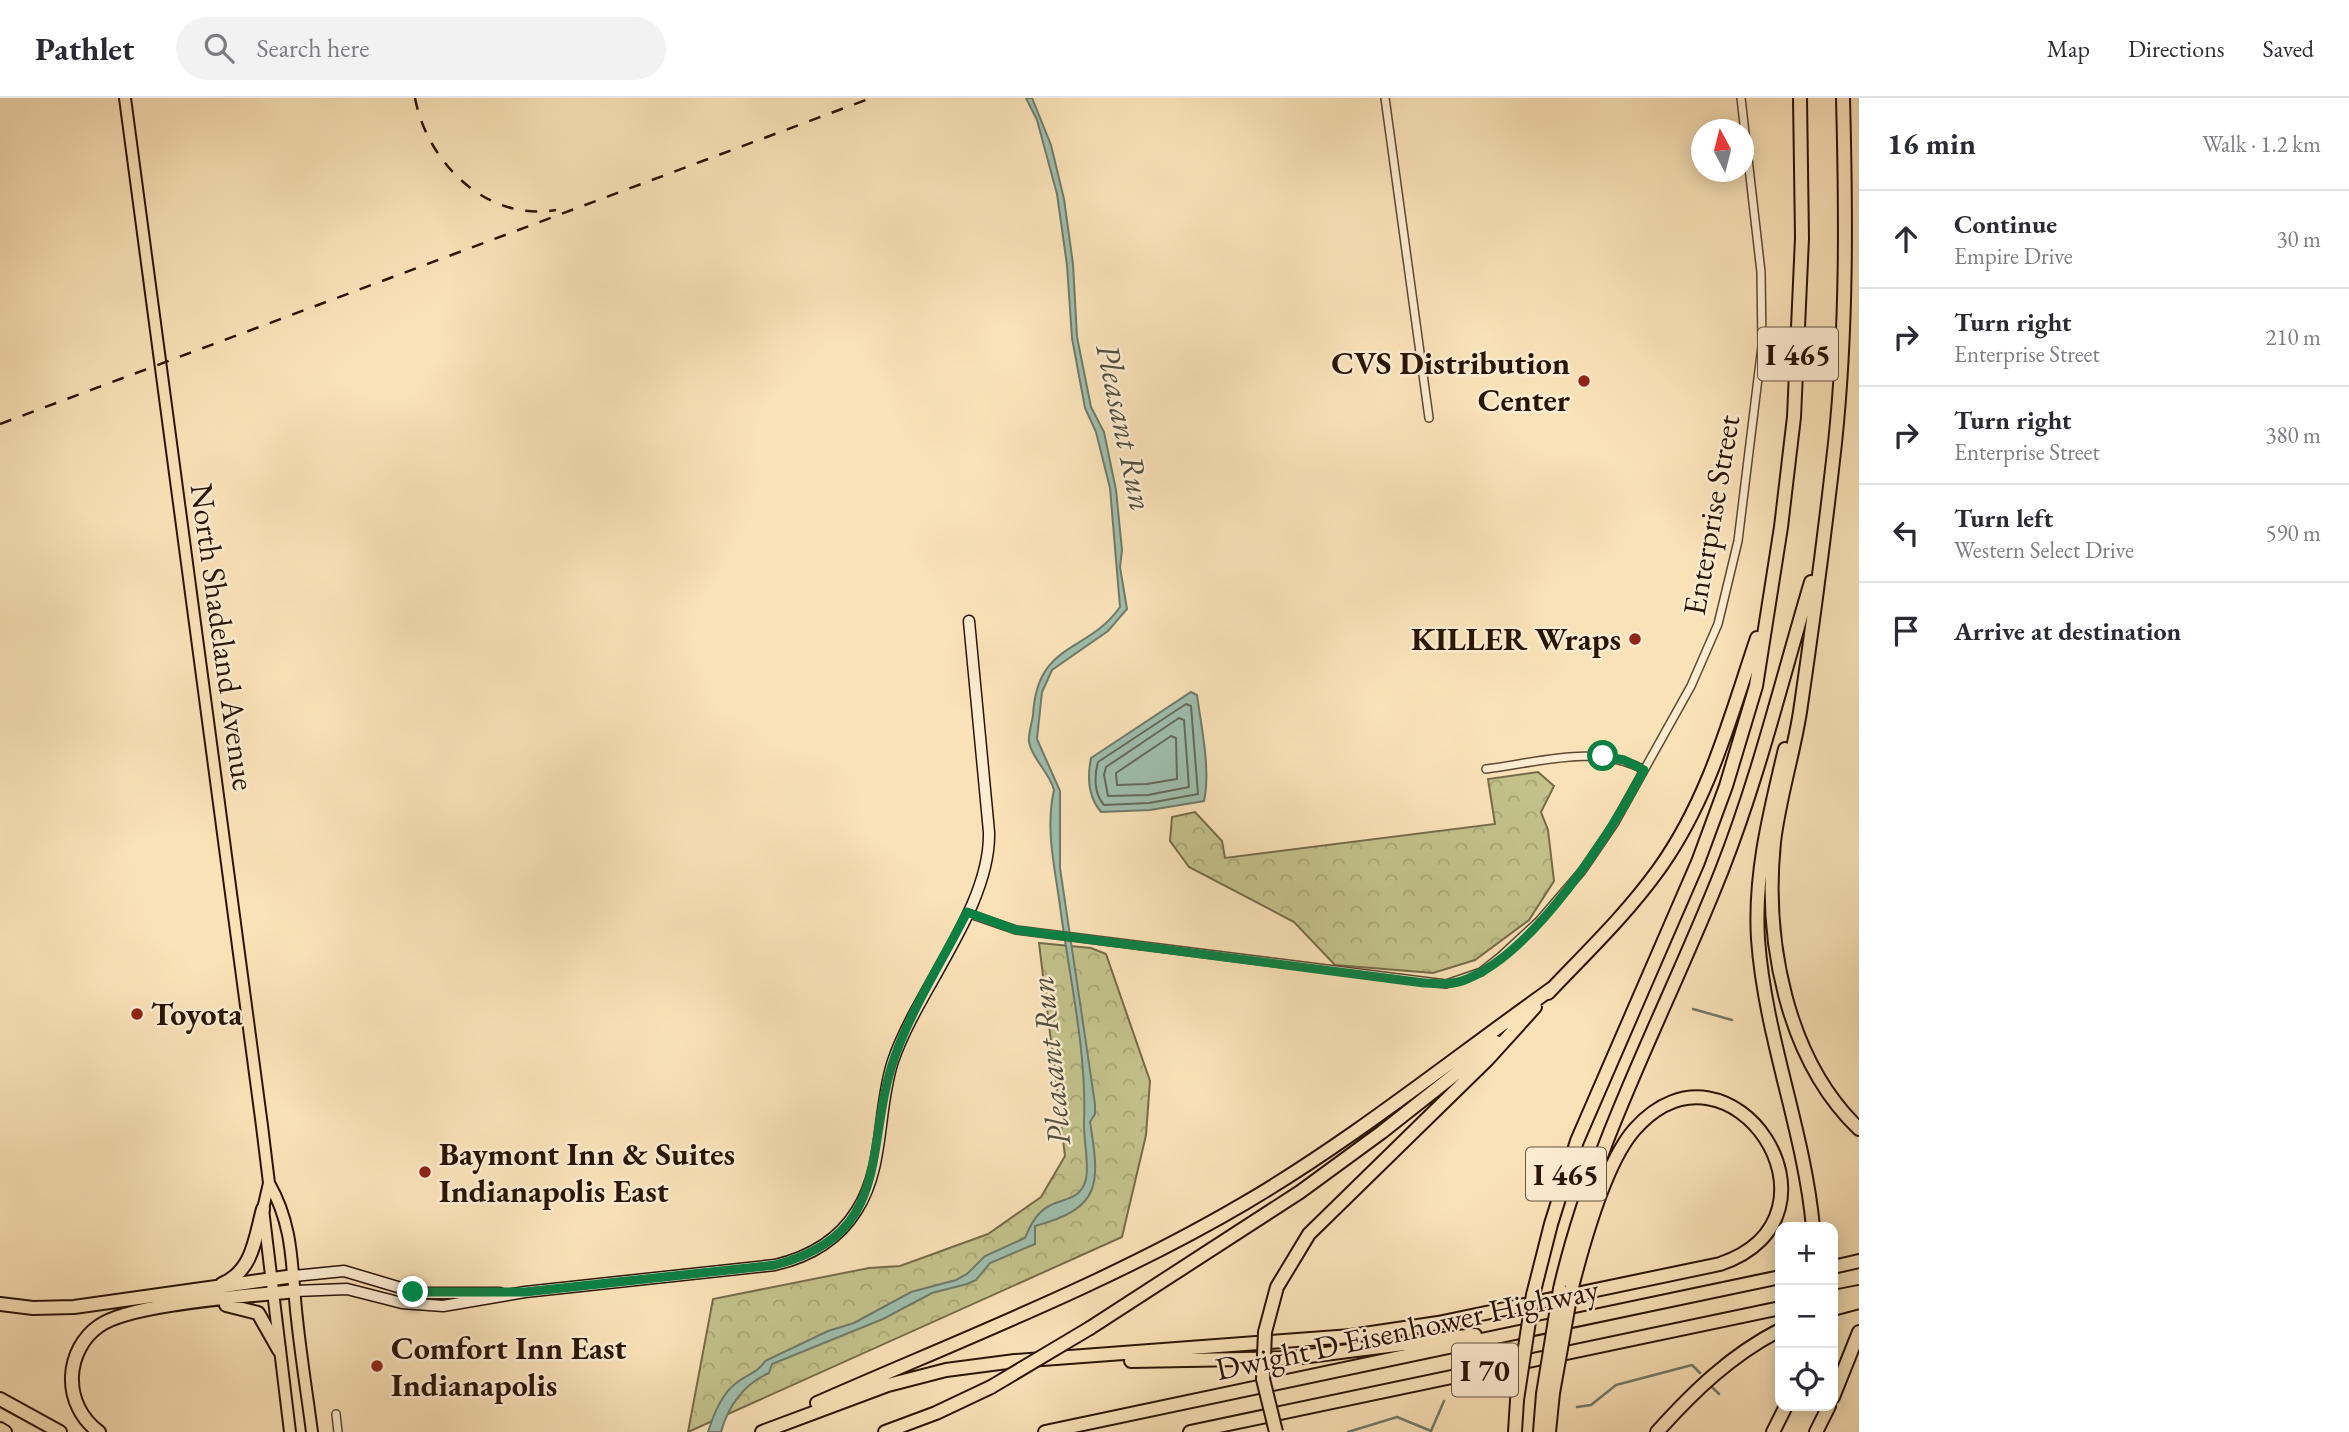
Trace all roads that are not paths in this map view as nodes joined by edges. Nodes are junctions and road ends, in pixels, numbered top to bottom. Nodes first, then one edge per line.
1 (125, 98) edge
2 (1385, 98) edge
3 (1741, 98) edge
4 (1800, 98) edge
5 (1843, 98) edge
6 (1429, 418) dead end
7 (1821, 549) junction
8 (1767, 607) junction
9 (969, 621) dead end
10 (1808, 656) junction
11 (1486, 769) dead end
12 (1644, 770) junction
13 (967, 912) junction
14 (1554, 987) junction
15 (1514, 1030) junction
16 (1859, 1129) edge
17 (269, 1183) junction
18 (263, 1209) junction
19 (1812, 1222) edge
20 (1859, 1261) edge
21 (1838, 1266) edge
22 (294, 1276) junction
23 (1775, 1279) edge
24 (271, 1280) junction
25 (1566, 1288) junction
26 (211, 1289) junction
27 (295, 1291) junction
28 (525, 1292) junction
29 (1859, 1292) edge
30 (273, 1294) junction
31 (1838, 1296) edge
32 (205, 1303) junction
33 (1859, 1303) edge
34 (0, 1304) edge
35 (1838, 1308) edge
36 (1775, 1309) edge
37 (1859, 1332) edge
38 (1515, 1333) junction
39 (1775, 1333) edge
40 (279, 1350) junction
41 (1036, 1360) junction
42 (1838, 1384) edge
43 (1548, 1394) junction
44 (0, 1399) edge
45 (1784, 1411) edge
46 (1826, 1411) edge
47 (336, 1414) dead end
48 (1247, 1420) junction
49 (0, 1429) edge
50 (5, 1432) edge
51 (60, 1432) edge
52 (99, 1432) edge
53 (290, 1432) edge
54 (312, 1432) edge
55 (338, 1432) edge
56 (762, 1432) edge
57 (885, 1432) edge
58 (1045, 1432) edge
59 (1190, 1432) edge
60 (1210, 1432) edge
61 (1276, 1432) edge
62 (1515, 1432) edge
63 (1540, 1432) edge
64 (1549, 1432) edge
65 (1657, 1432) edge
66 (1773, 1432) edge
67 (1816, 1432) edge

1 - 17 main road, North Shadeland Avenue
2 - 6 street
3 - 12 street, Enterprise Street
4 - 8 highway, I 465
5 - 7 highway, I 465
7 - 10 highway
7 - 25 highway, I 465
8 - 14 highway
8 - 62 highway, I 465, bridge
9 - 13 street
10 - 16 highway
10 - 19 highway
11 - 12 street
12 - 13 street, Enterprise Street
13 - 28 street
14 - 15 highway
14 - 56 highway
15 - 57 highway, bridge
15 - 61 highway, bridge
17 - 18 main road, North Shadeland Avenue
17 - 22 main road, North Shadeland Avenue
18 - 24 main road, North Shadeland Avenue
18 - 26 highway
20 - 21 highway
22 - 24 highway
22 - 27 main road, North Shadeland Avenue
22 - 28 street
23 - 38 highway, Dwight D Eisenhower Highway / I 70
24 - 26 highway
24 - 30 main road, North Shadeland Avenue
25 - 41 highway
25 - 43 highway, I 465, bridge
26 - 34 highway
27 - 28 street
27 - 30 highway
27 - 54 main road, North Shadeland Avenue
29 - 31 highway
30 - 32 highway
30 - 40 main road, North Shadeland Avenue
32 - 40 highway
32 - 52 highway
33 - 35 highway
36 - 48 highway, Dwight D Eisenhower Highway / I 70
37 - 42 highway
38 - 41 highway
38 - 58 highway, Dwight D Eisenhower Highway / I 70
39 - 65 highway
40 - 53 main road, North Shadeland Avenue
41 - 56 highway
43 - 63 highway, I 465
43 - 64 highway
44 - 51 highway
45 - 66 highway
46 - 67 highway
47 - 55 street
48 - 59 highway, Dwight D Eisenhower Highway / I 70
48 - 60 highway
49 - 50 highway

